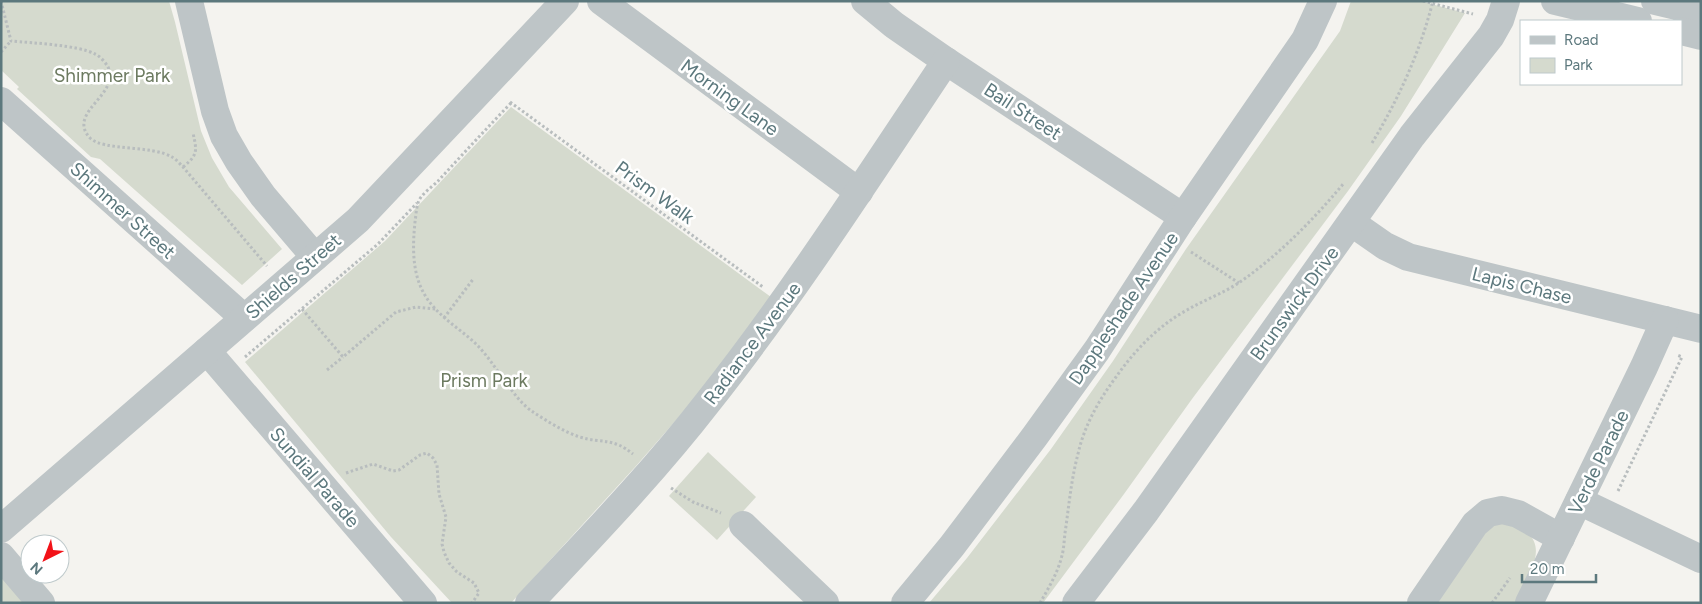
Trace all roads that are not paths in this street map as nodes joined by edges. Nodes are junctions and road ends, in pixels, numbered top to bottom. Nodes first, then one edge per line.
1 (189, 1) edge
2 (565, 1) edge
3 (601, 1) edge
4 (865, 1) edge
5 (1323, 1) edge
6 (1506, 1) edge
7 (1655, 1) edge
8 (1564, 2) edge
9 (1701, 12) edge
10 (1634, 20) edge
11 (1682, 32) edge
12 (1701, 36) edge
13 (946, 61) junction
14 (1, 101) edge
15 (859, 192) junction
16 (1183, 217) junction
17 (1352, 223) junction
18 (315, 257) junction
19 (244, 318) junction
20 (1665, 320) junction
21 (1701, 329) edge
22 (207, 351) junction
23 (1579, 500) junction
24 (4, 520) edge
25 (743, 525) road end
26 (1561, 538) junction
27 (1, 556) edge
28 (1701, 559) edge
29 (41, 603) edge
30 (423, 603) edge
31 (529, 603) edge
32 (825, 603) edge
33 (905, 603) edge
34 (1076, 603) edge
35 (1421, 603) edge
36 (1529, 603) edge

1 - 18 street
2 - 18 street, Shields Street
3 - 15 street, Morning Lane
4 - 13 street, Bail Street
5 - 16 street, Dappleshade Avenue
6 - 17 street, Brunswick Drive
7 - 9 street
8 - 10 street
11 - 12 street
13 - 15 street, Radiance Avenue
13 - 16 street, Bail Street
14 - 19 street, Shimmer Street
15 - 31 street, Radiance Avenue
16 - 33 street, Dappleshade Avenue
17 - 20 street, Lapis Chase
17 - 34 street, Brunswick Drive
18 - 19 street, Shields Street
19 - 22 street, Shields Street
20 - 21 street, Lapis Chase
20 - 23 street, Verde Parade
22 - 24 street, Shields Street
22 - 30 street, Sundial Parade
23 - 26 street, Verde Parade
23 - 28 street
25 - 32 street
26 - 35 street
26 - 36 street, Verde Parade
27 - 29 street

